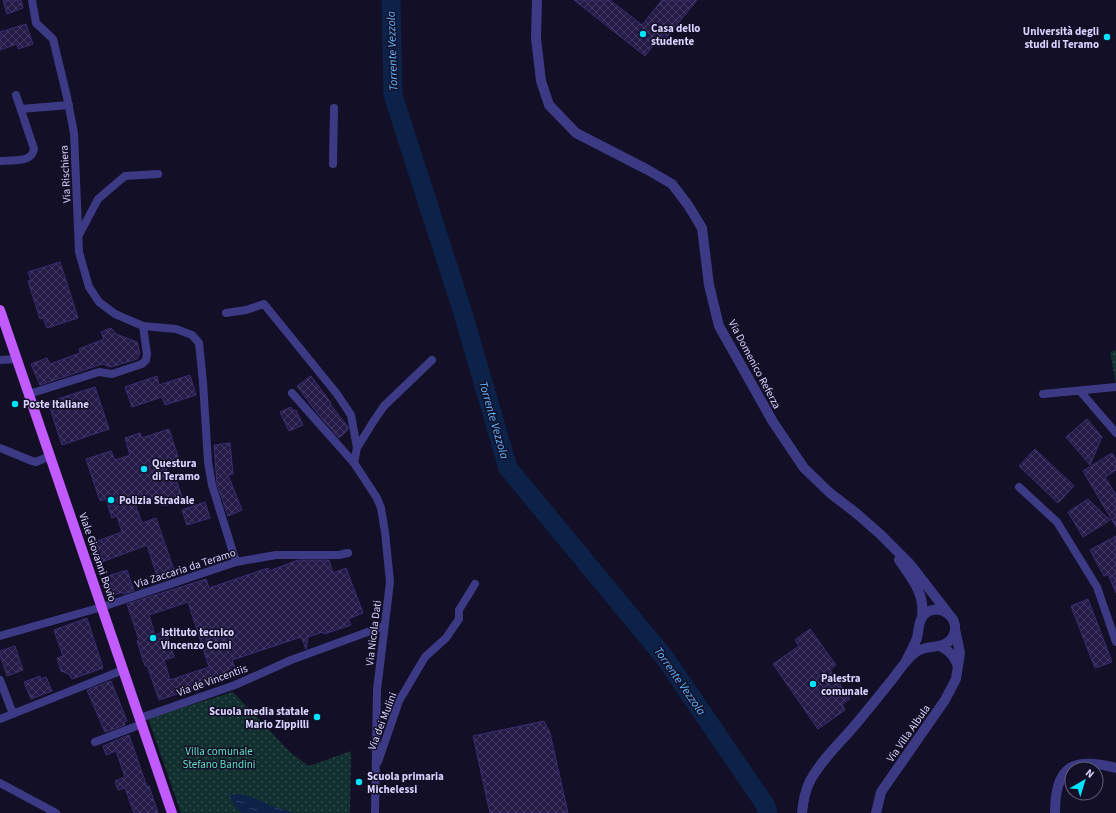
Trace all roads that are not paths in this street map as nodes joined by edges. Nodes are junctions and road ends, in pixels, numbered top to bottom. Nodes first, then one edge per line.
1 (32, 0) edge
2 (537, 0) edge
3 (16, 95) dead end
4 (69, 105) junction
5 (334, 108) dead end
6 (21, 109) junction
7 (0, 162) edge
8 (333, 164) dead end
9 (158, 174) dead end
10 (79, 235) junction
11 (0, 310) edge
12 (226, 313) dead end
13 (143, 326) junction
14 (17, 359) junction
15 (0, 360) edge
16 (432, 360) dead end
17 (1116, 387) edge
18 (1080, 391) junction
19 (292, 393) dead end
20 (29, 394) junction
21 (1043, 394) dead end
22 (1116, 433) edge
23 (0, 448) edge
24 (357, 448) junction
25 (50, 456) junction
26 (354, 463) junction
27 (1019, 487) dead end
28 (880, 534) junction
29 (348, 553) dead end
30 (236, 562) junction
31 (475, 584) dead end
32 (102, 607) junction
33 (948, 613) junction
34 (922, 617) junction
35 (384, 626) junction
36 (955, 628) junction
37 (918, 629) junction
38 (0, 636) edge
39 (1116, 642) edge
40 (937, 646) junction
41 (906, 661) junction
42 (958, 666) junction
43 (123, 670) junction
44 (0, 680) edge
45 (13, 714) junction
46 (0, 720) edge
47 (141, 721) junction
48 (95, 742) dead end
49 (376, 768) junction
50 (1116, 768) edge
51 (0, 783) edge
52 (56, 813) edge
53 (172, 813) edge
54 (375, 813) edge
55 (802, 813) edge
56 (876, 813) edge
57 (1055, 813) edge

1 - 4 street, Via Rischiera
2 - 28 street, Via Domenico Referza
3 - 6 street
4 - 6 street
4 - 10 street, Via Rischiera
5 - 8 street
6 - 7 street
9 - 10 street
10 - 13 street, Via Rischiera
11 - 14 main road, Viale Giovanni Bovio
12 - 24 street
13 - 20 street
13 - 30 street, Via Rischiera
14 - 15 street
14 - 20 main road, Viale Giovanni Bovio
16 - 24 street
17 - 18 street
18 - 21 street
18 - 22 street
19 - 26 street, Via Nicola Dati
20 - 25 main road, Viale Giovanni Bovio
23 - 25 street
24 - 26 street
25 - 32 main road, Viale Giovanni Bovio
26 - 35 street, Via Nicola Dati
27 - 39 street
28 - 33 street, Via Domenico Referza
28 - 34 street, Via Domenico Referza
29 - 30 street, Via Zaccaria da Teramo
30 - 32 street, Via Zaccaria da Teramo
31 - 49 street, Via dei Mulini
32 - 38 street, Via Zaccaria da Teramo
32 - 43 main road, Viale Giovanni Bovio
33 - 34 street
33 - 36 street
34 - 37 street
35 - 47 street, Via de Vincentiis
35 - 49 street, Via Nicola Dati
36 - 40 street
36 - 42 street, Via Villa Albula
37 - 40 street
37 - 41 street
40 - 41 street
40 - 42 street
41 - 55 street
42 - 56 street, Via Villa Albula
43 - 45 street
43 - 47 main road, Viale Giovanni Bovio
44 - 45 street
45 - 46 street
47 - 48 street, Via de Vincentiis
47 - 53 main road, Viale Giovanni Bovio
49 - 54 street, Via Nicola Dati
50 - 57 street
51 - 52 street

